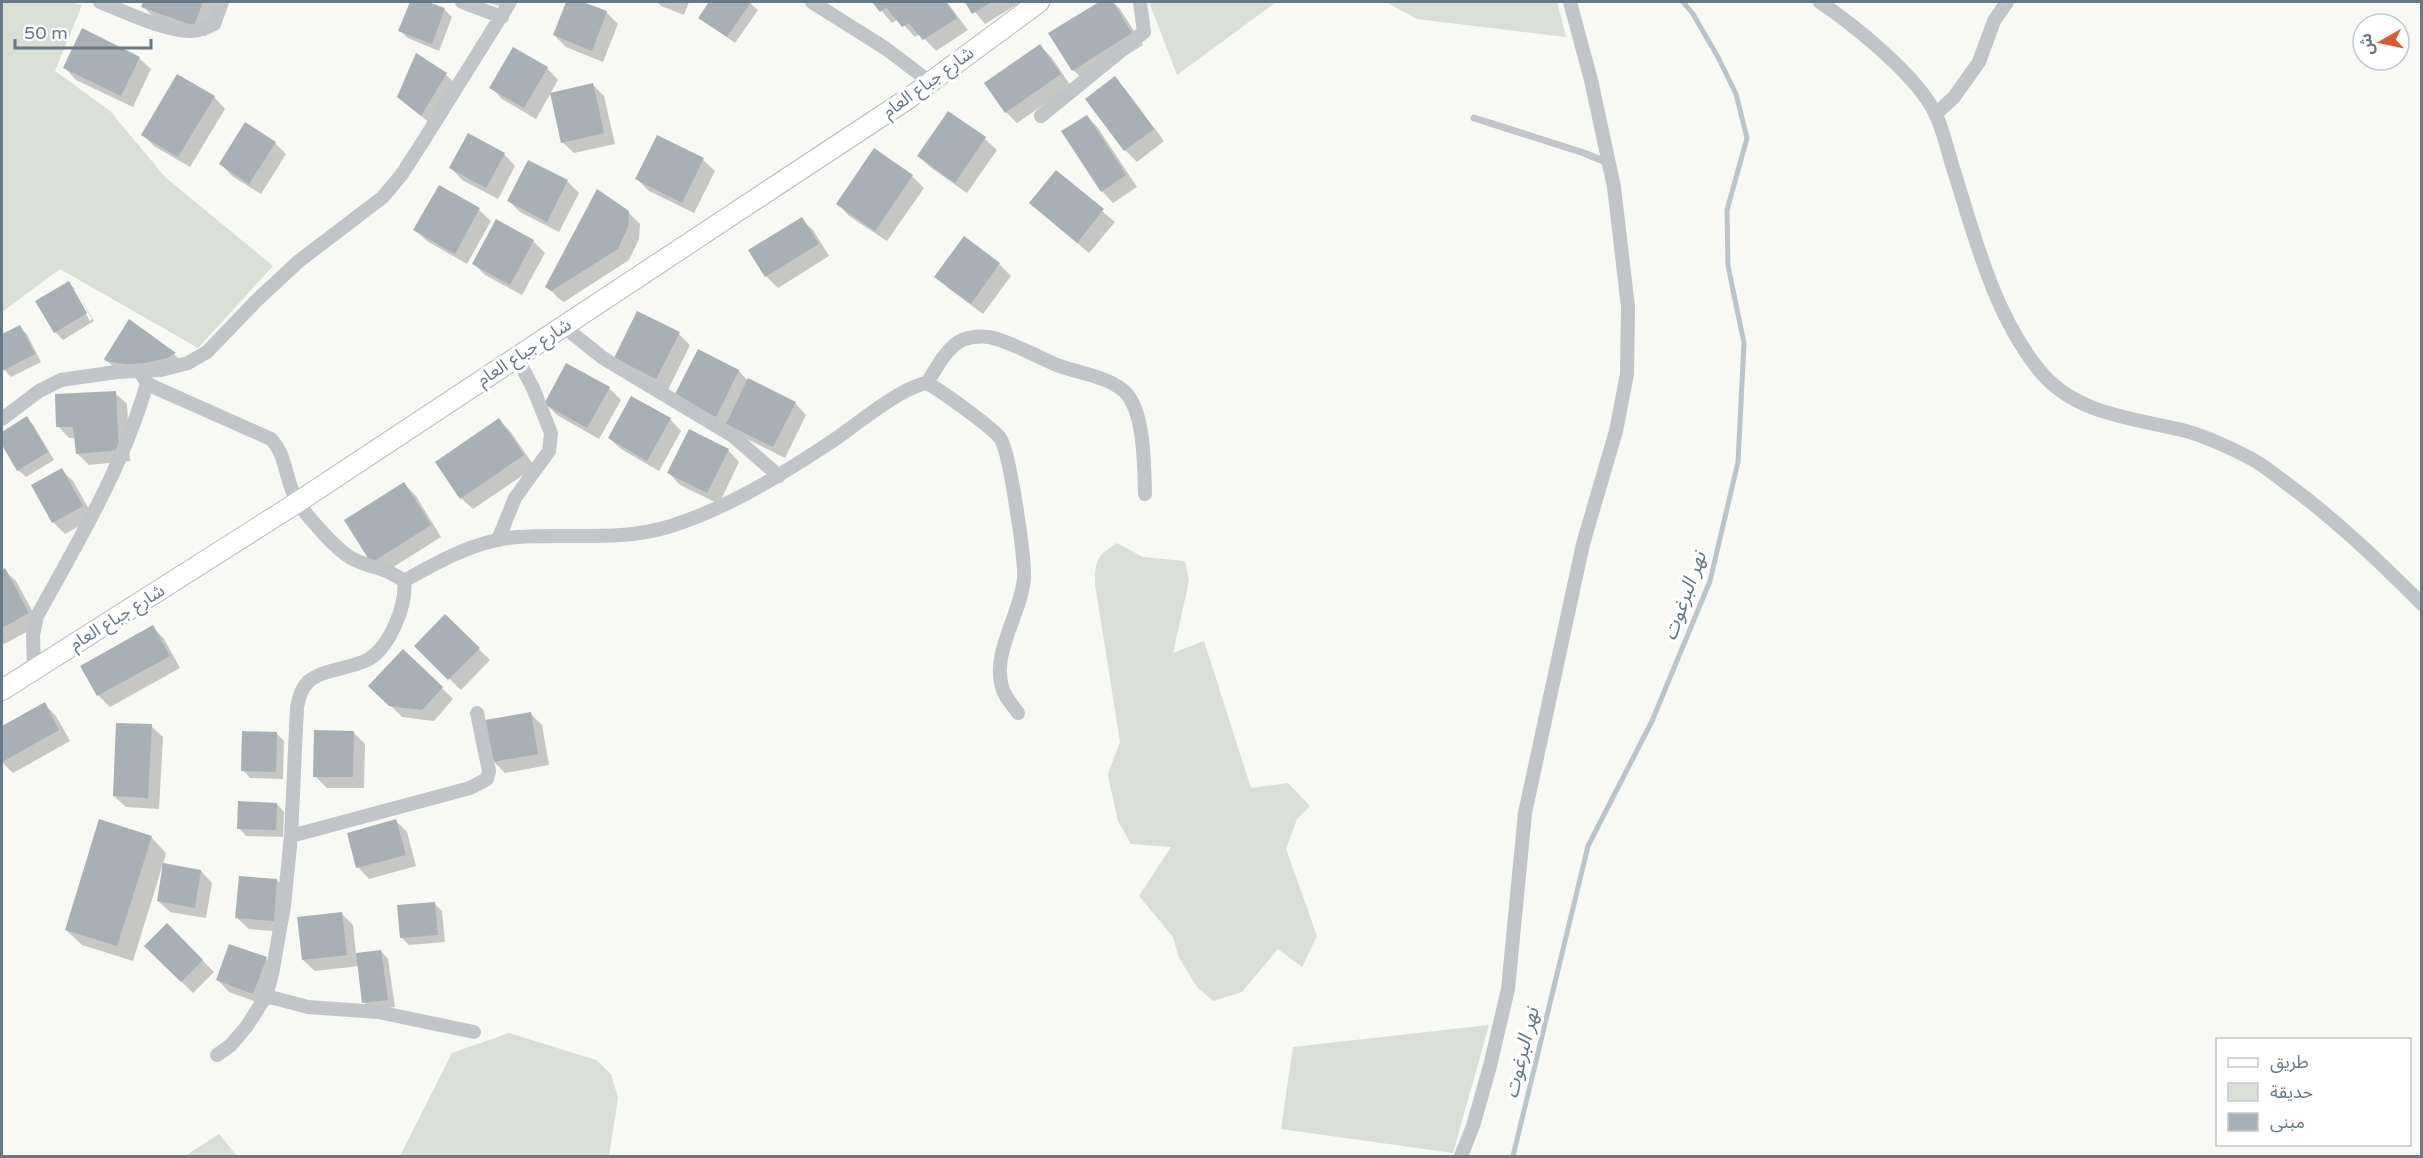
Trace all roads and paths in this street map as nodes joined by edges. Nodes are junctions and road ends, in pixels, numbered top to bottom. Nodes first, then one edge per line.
1 (100, 2) edge
2 (222, 2) edge
3 (462, 2) edge
4 (510, 2) edge
5 (812, 2) edge
6 (1038, 2) edge
7 (1140, 2) edge
8 (1570, 2) edge
9 (1820, 2) edge
10 (2007, 2) edge
11 (502, 17) junction
12 (930, 82) junction
13 (1936, 114) junction
14 (1041, 116) dead end
15 (1474, 118) dead end
16 (1609, 163) junction
17 (563, 326) junction
18 (516, 356) junction
19 (139, 370) junction
20 (147, 383) junction
21 (927, 383) junction
22 (2, 419) edge
23 (779, 476) junction
24 (1145, 494) dead end
25 (298, 502) junction
26 (498, 540) junction
27 (404, 581) junction
28 (2421, 604) edge
29 (34, 670) junction
30 (2, 690) edge
31 (477, 712) dead end
32 (1018, 713) dead end
33 (291, 836) junction
34 (266, 996) junction
35 (474, 1032) dead end
36 (217, 1055) dead end
37 (1461, 1156) edge

1 - 2 street
3 - 11 street
4 - 11 street
5 - 12 street
6 - 12 main road, شارع جباع العام
7 - 14 street
8 - 16 street
9 - 13 street
10 - 13 street
11 - 19 street
12 - 17 main road, شارع جباع العام
13 - 28 street
15 - 16 lane
16 - 37 street
17 - 18 main road, شارع جباع العام
17 - 23 street
18 - 25 main road, شارع جباع العام
18 - 26 street
19 - 20 street
19 - 22 street
20 - 25 street
20 - 29 street
21 - 23 street
21 - 24 street
21 - 32 street
23 - 26 street
25 - 27 street
25 - 29 main road, شارع جباع العام
26 - 27 street
27 - 33 street
29 - 30 main road, شارع جباع العام
31 - 33 street
33 - 34 street
34 - 35 street
34 - 36 street

